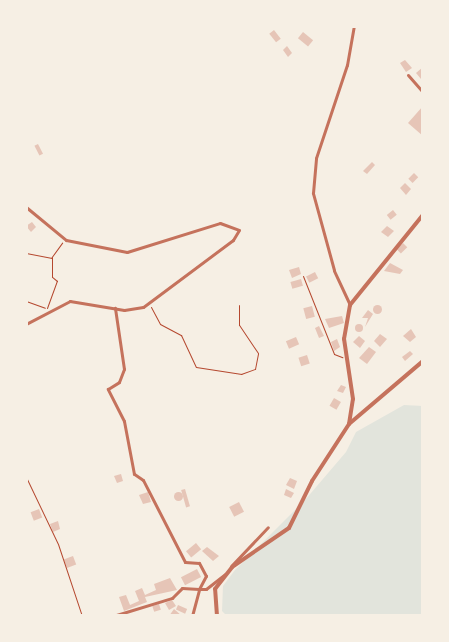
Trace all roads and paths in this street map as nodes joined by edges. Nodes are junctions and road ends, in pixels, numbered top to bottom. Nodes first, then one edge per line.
1 (354, 26) edge
2 (408, 75) dead end
3 (423, 92) edge
4 (26, 207) edge
5 (423, 215) edge
6 (66, 240) junction
7 (26, 253) edge
8 (52, 257) junction
9 (303, 276) dead end
10 (26, 301) edge
11 (239, 305) dead end
12 (350, 305) junction
13 (115, 308) junction
14 (143, 308) junction
15 (47, 309) junction
16 (26, 324) edge
17 (423, 361) edge
18 (348, 366) junction
19 (349, 424) junction
20 (26, 478) edge
21 (268, 527) dead end
22 (199, 589) junction
23 (82, 616) edge
24 (114, 616) edge
25 (192, 616) edge
26 (217, 616) edge

1 - 12 street
2 - 3 street
4 - 6 street
5 - 12 street
6 - 8 path
6 - 14 street
7 - 8 path
8 - 15 path
9 - 18 path
10 - 15 path
11 - 14 path
12 - 18 street
13 - 14 street
13 - 15 street
13 - 22 street
15 - 16 street
17 - 19 street
18 - 19 street
19 - 26 street
20 - 23 path
21 - 22 street
22 - 24 street
22 - 25 street

